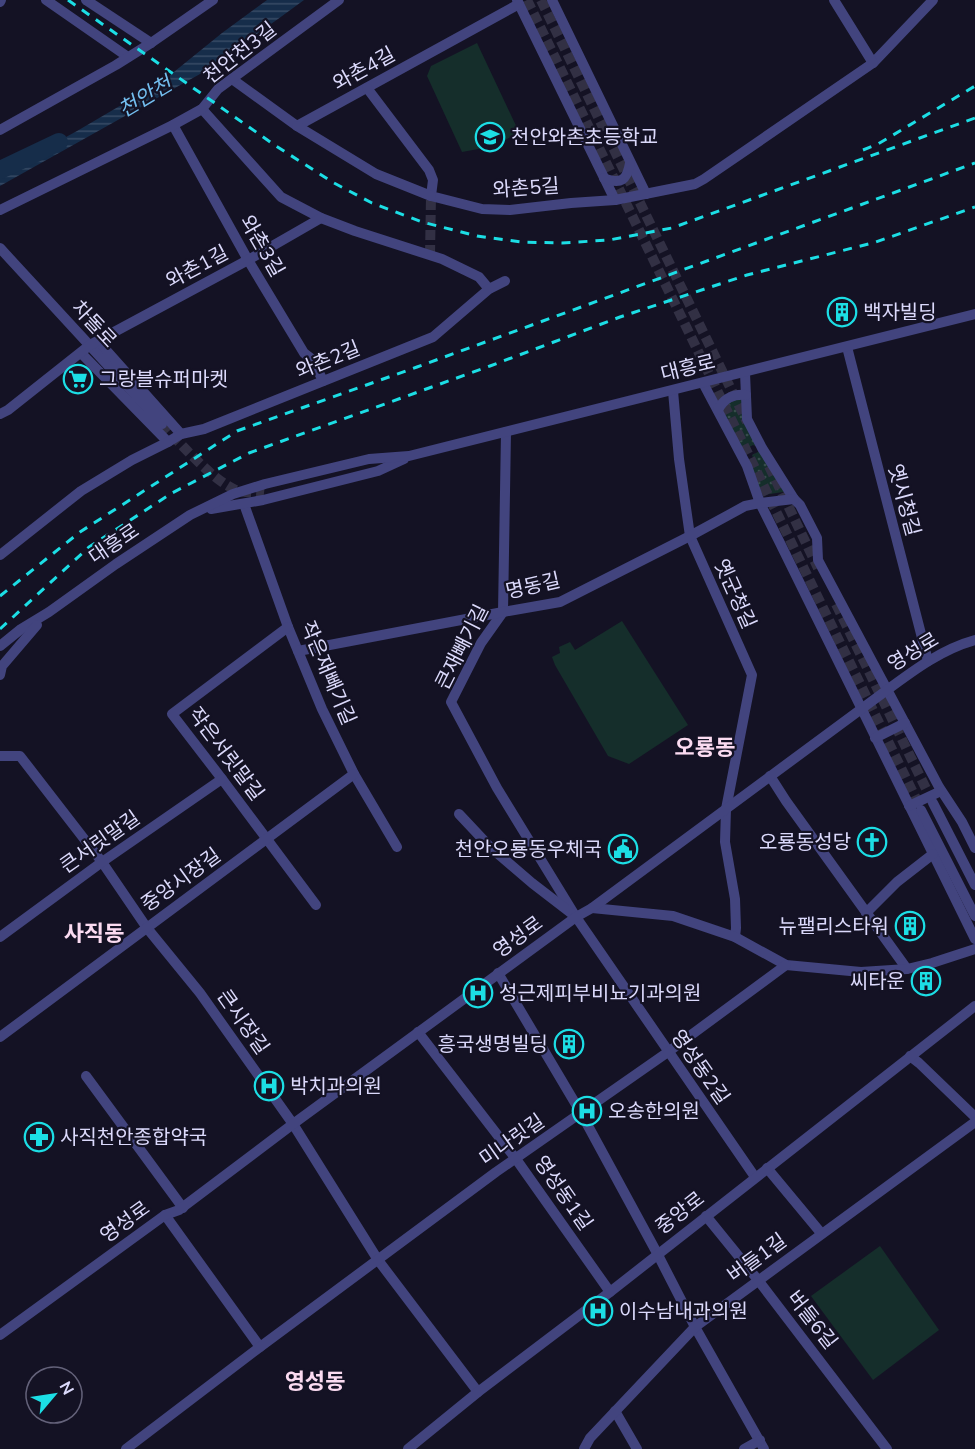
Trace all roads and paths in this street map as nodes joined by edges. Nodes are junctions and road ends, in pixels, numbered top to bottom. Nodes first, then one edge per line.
1 (46, 0) edge
2 (86, 0) edge
3 (213, 0) edge
4 (339, 0) edge
5 (552, 0) edge
6 (834, 0) edge
7 (933, 0) edge
8 (518, 2) edge
9 (150, 43) junction
10 (128, 57) junction
11 (873, 63) junction
12 (232, 78) junction
13 (367, 88) junction
14 (202, 109) junction
15 (173, 125) junction
16 (297, 126) junction
17 (0, 130) edge
18 (630, 163) junction
19 (604, 178) junction
20 (646, 194) junction
21 (431, 196) junction
22 (615, 200) junction
23 (0, 210) edge
24 (321, 218) junction
25 (0, 248) edge
26 (248, 260) junction
27 (504, 281) dead end
28 (489, 289) junction
29 (975, 314) edge
30 (89, 346) junction
31 (847, 347) junction
32 (745, 373) junction
33 (323, 381) junction
34 (703, 383) junction
35 (674, 391) junction
36 (746, 395) junction
37 (718, 410) junction
38 (0, 414) edge
39 (162, 424) tunnel mouth
40 (506, 432) junction
41 (181, 434) junction
42 (168, 442) junction
43 (410, 456) junction
44 (264, 493) tunnel mouth
45 (794, 499) junction
46 (760, 503) junction
47 (244, 504) junction
48 (201, 511) junction
49 (690, 536) junction
50 (0, 555) edge
51 (49, 612) junction
52 (503, 612) junction
53 (288, 627) junction
54 (975, 640) edge
55 (0, 646) edge
56 (298, 651) junction
57 (928, 661) junction
58 (0, 675) edge
59 (887, 690) junction
60 (860, 709) junction
61 (905, 723) junction
62 (875, 738) junction
63 (0, 756) edge
64 (354, 774) junction
65 (770, 776) junction
66 (222, 779) junction
67 (940, 789) junction
68 (933, 803) tunnel mouth
69 (908, 804) junction
70 (726, 809) junction
71 (921, 810) tunnel mouth
72 (459, 813) dead end
73 (268, 839) junction
74 (397, 847) dead end
75 (975, 848) edge
76 (933, 854) junction
77 (102, 862) junction
78 (975, 885) edge
79 (316, 905) dead end
80 (592, 908) junction
81 (866, 913) junction
82 (975, 916) edge
83 (576, 917) junction
84 (147, 927) junction
85 (0, 937) edge
86 (735, 937) junction
87 (975, 939) edge
88 (975, 949) edge
89 (786, 965) junction
90 (907, 969) junction
91 (498, 973) junction
92 (975, 1006) edge
93 (418, 1032) junction
94 (0, 1037) edge
95 (668, 1052) junction
96 (910, 1056) junction
97 (86, 1076) dead end
98 (581, 1113) junction
99 (975, 1117) edge
100 (975, 1122) edge
101 (293, 1124) junction
102 (516, 1159) junction
103 (767, 1168) junction
104 (755, 1177) junction
105 (183, 1208) junction
106 (165, 1215) junction
107 (706, 1216) junction
108 (821, 1233) junction
109 (657, 1253) junction
110 (378, 1260) junction
111 (758, 1280) junction
112 (610, 1292) junction
113 (695, 1327) junction
114 (0, 1335) edge
115 (260, 1347) junction
116 (478, 1392) junction
117 (615, 1411) junction
118 (762, 1444) edge
119 (126, 1449) edge
120 (408, 1449) edge
121 (584, 1449) edge
122 (637, 1449) edge
123 (744, 1449) edge
124 (887, 1449) edge

1 - 10 street
2 - 9 street
3 - 9 street
4 - 12 street, 천안천3길
5 - 18 street
6 - 11 street
7 - 11 street, 와촌5길
8 - 13 street, 와촌4길
8 - 19 street
9 - 10 street
10 - 17 street
11 - 20 street, 와촌5길
12 - 14 street, 천안천3길
12 - 16 street
13 - 16 street, 와촌4길
13 - 21 street
14 - 15 street, 천안천3길
14 - 24 street
15 - 23 street, 천안천3길
15 - 26 street, 와촌3길
16 - 21 street, 와촌5길
18 - 19 street
18 - 20 street
19 - 22 street
20 - 22 street, 와촌5길
21 - 22 street, 와촌5길
24 - 26 street, 와촌1길
24 - 28 street
25 - 30 street, 차돌로
26 - 30 street, 와촌1길
26 - 33 street, 와촌3길
27 - 28 street, 와촌2길
28 - 33 street, 와촌2길
29 - 31 street, 대흥로
30 - 38 street, 와촌1길
30 - 39 street, 차돌로
30 - 41 street
30 - 42 street
31 - 32 street, 대흥로
31 - 57 street, 옛시청길
32 - 34 street, 대흥로
32 - 36 street
33 - 41 street, 와촌2길
34 - 35 street, 대흥로
34 - 37 street
35 - 40 street, 대흥로
35 - 49 street, 옛군청길
36 - 37 street
36 - 45 street
37 - 46 street
40 - 43 street, 대흥로
40 - 52 street, 큰재빼기길
41 - 42 street, 와촌2길
42 - 50 street, 와촌2길
43 - 44 street
43 - 47 street, 대흥로
43 - 48 street, 대흥로
45 - 46 street, 명동길
45 - 59 street
46 - 49 street, 명동길
46 - 60 street
47 - 48 street, 대흥로
47 - 53 street, 작은재빼기길
48 - 51 street, 대흥로
49 - 52 street, 명동길
49 - 70 street, 옛군청길
51 - 55 street
51 - 58 street
52 - 56 street, 명동길
52 - 83 street, 큰재빼기길
53 - 56 street, 작은재빼기길
53 - 66 street, 작은서릿말길
54 - 57 street, 영성로
56 - 64 street, 작은재빼기길
57 - 59 street, 영성로
59 - 60 street, 영성로
59 - 61 street
60 - 62 street
60 - 65 street, 영성로
61 - 62 street
61 - 67 street
62 - 69 street
63 - 77 street, 큰시장길
64 - 73 street, 중앙시장길
64 - 74 street, 작은재빼기길
65 - 70 street, 영성로
65 - 81 street
66 - 73 street, 작은서릿말길
66 - 77 street, 큰서릿말길
67 - 69 street
67 - 75 street
68 - 78 street
69 - 76 street
70 - 80 street, 영성로
70 - 86 street, 옛군청길
71 - 82 street
72 - 83 street
73 - 79 street, 작은서릿말길
73 - 84 street, 중앙시장길
76 - 81 street
76 - 87 street
77 - 84 street, 큰시장길
77 - 85 street, 큰서릿말길
80 - 83 street, 영성로
80 - 86 street
81 - 90 street
83 - 91 street, 영성로
83 - 95 street, 영성동2길
84 - 94 street, 중앙시장길
84 - 101 street, 큰시장길
86 - 89 street
88 - 90 street
89 - 90 street
89 - 95 street, 미나릿길
91 - 93 street, 영성로
91 - 98 street
92 - 96 street, 중앙로
93 - 101 street, 영성로
93 - 102 street, 영성동1길
95 - 98 street, 미나릿길
95 - 104 street, 영성동2길
96 - 99 street
96 - 103 street, 중앙로
97 - 105 street
98 - 102 street, 미나릿길
98 - 109 street
100 - 108 street, 버들1길
101 - 105 street, 영성로
101 - 110 street, 큰시장길
102 - 110 street, 미나릿길
102 - 112 street, 영성동1길
103 - 104 street, 중앙로
103 - 108 street
104 - 107 street, 중앙로
105 - 106 street, 영성로
106 - 114 street, 영성로
106 - 115 street
107 - 109 street, 중앙로
107 - 111 street, 버들6길
108 - 111 street, 버들1길
109 - 112 street, 중앙로
109 - 113 street
110 - 115 street, 미나릿길
110 - 116 street, 큰시장길
111 - 113 street, 버들1길
111 - 124 street, 버들6길
112 - 116 street, 중앙로
113 - 117 street, 버들1길
113 - 118 street
115 - 119 street, 미나릿길
116 - 120 street, 중앙로
117 - 121 street, 버들1길
117 - 122 street
118 - 123 street

